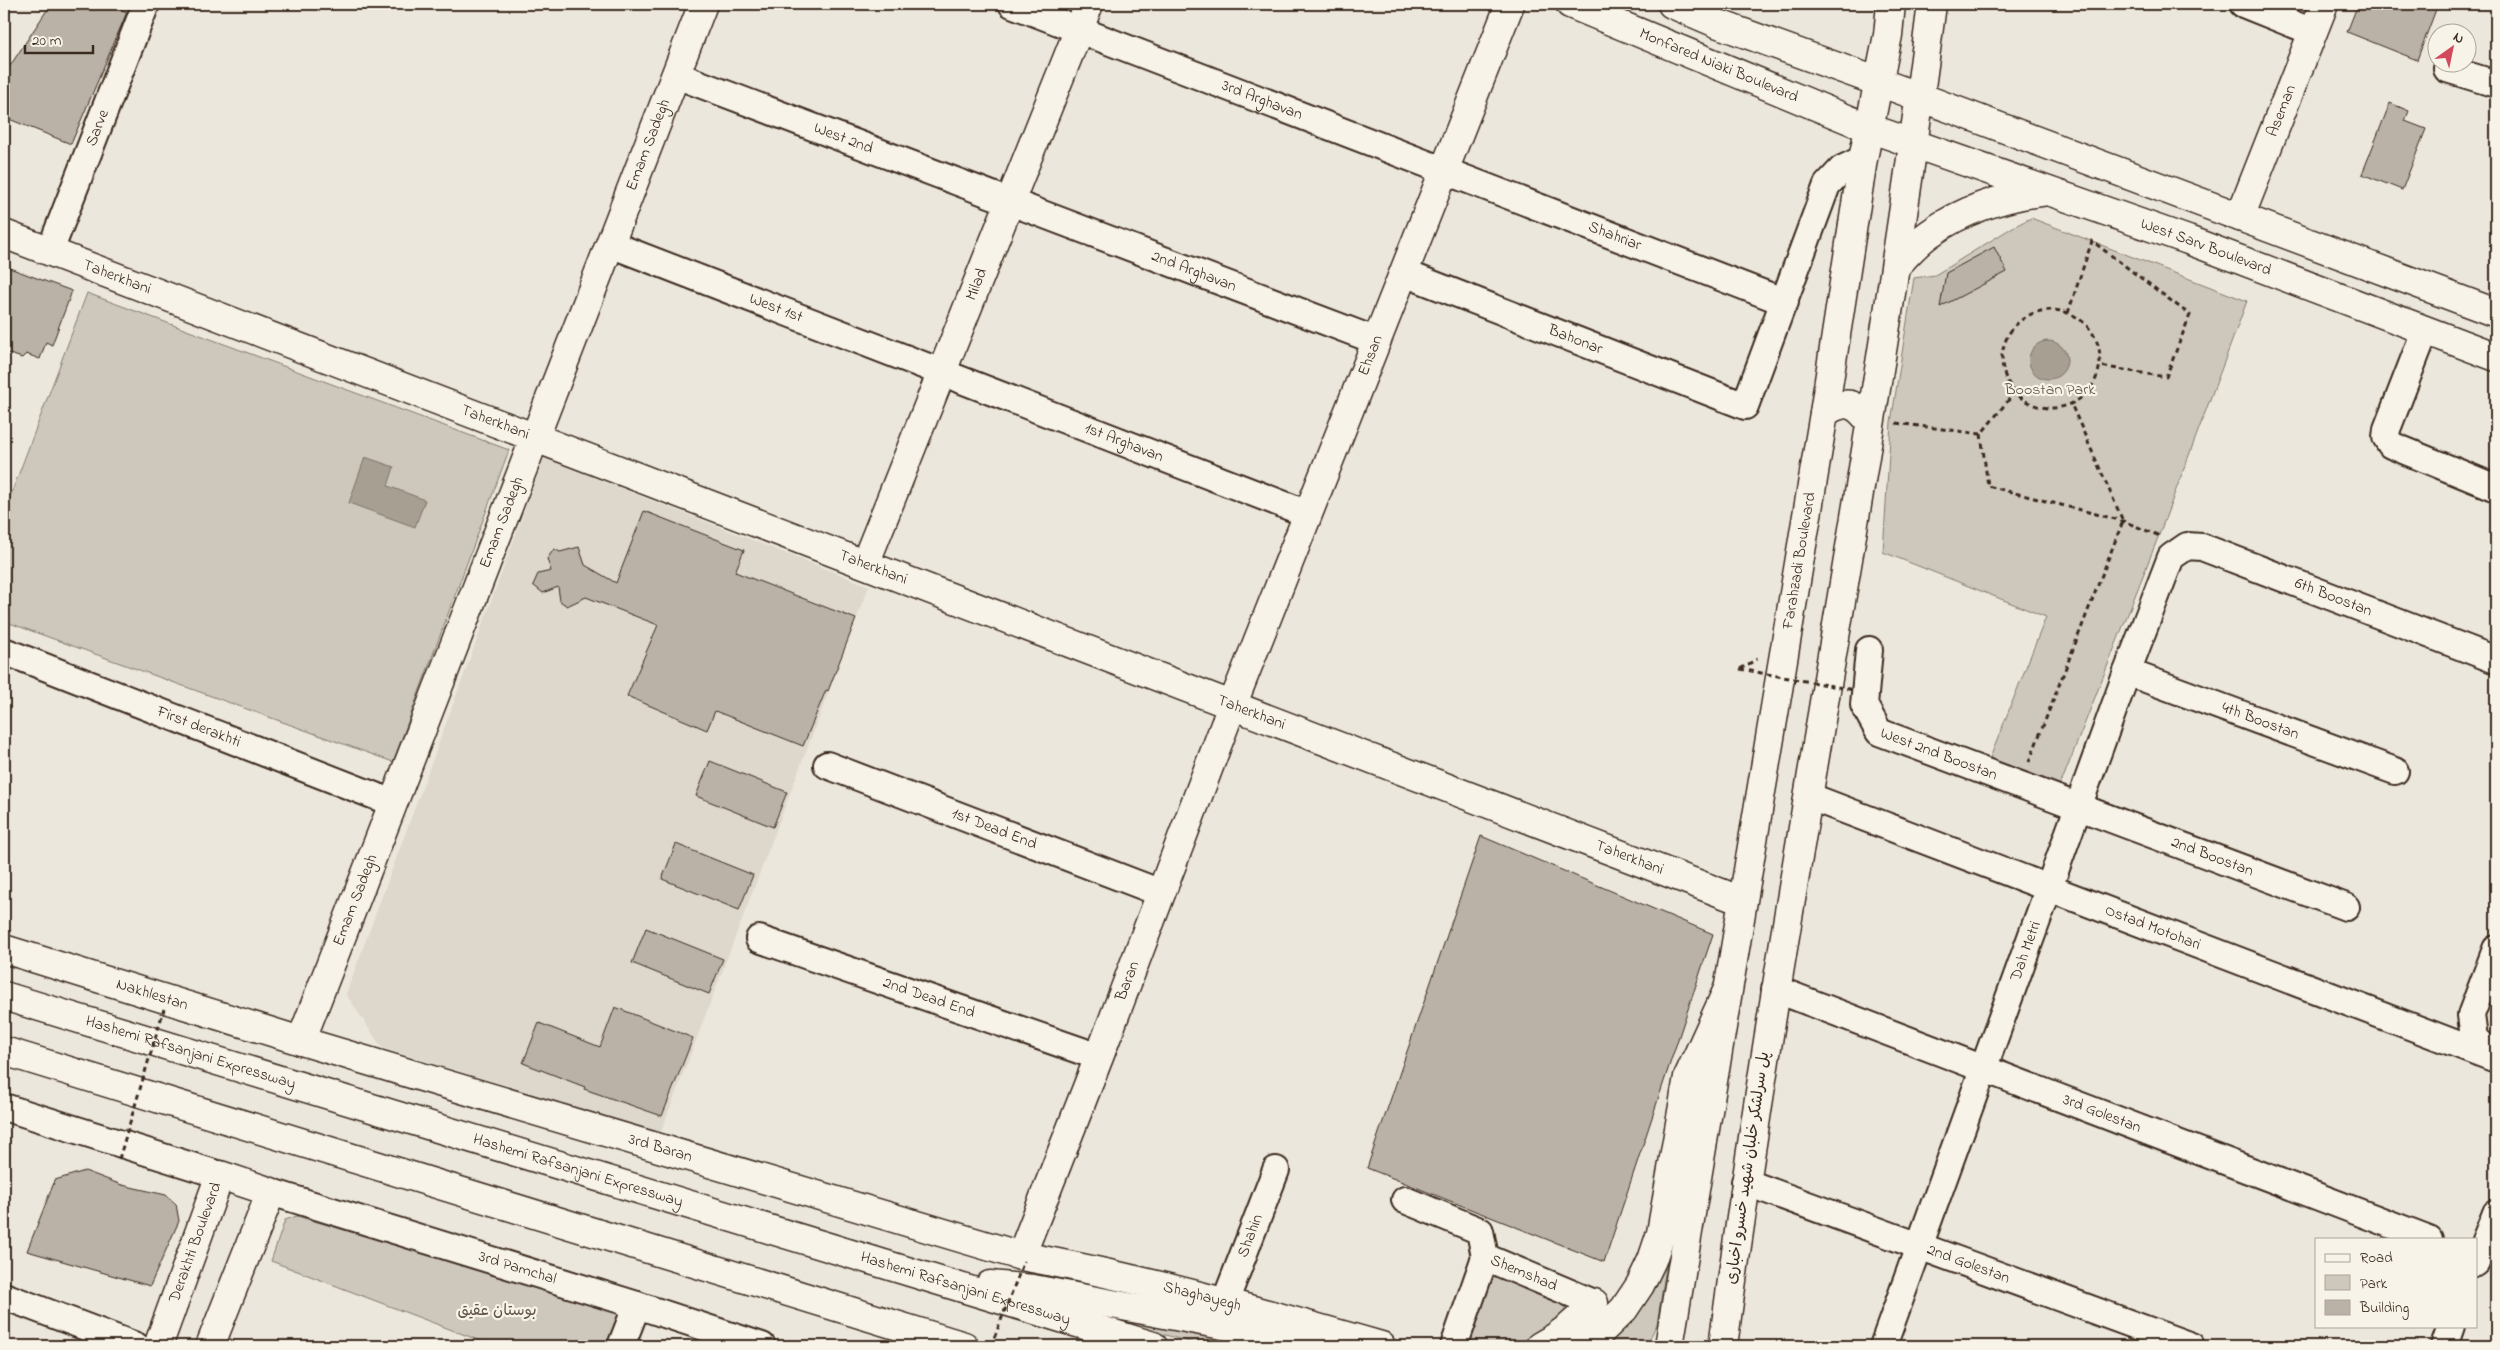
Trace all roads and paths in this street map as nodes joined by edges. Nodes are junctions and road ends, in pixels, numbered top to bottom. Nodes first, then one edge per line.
1 (146, 4) edge
2 (703, 4) edge
3 (1012, 4) edge
4 (1089, 4) edge
5 (1510, 4) edge
6 (1570, 4) edge
7 (1672, 4) edge
8 (1891, 4) edge
9 (1932, 4) edge
10 (2243, 4) edge
11 (2324, 4) edge
12 (1078, 30) junction
13 (2313, 32) junction
14 (2457, 72) edge
15 (676, 75) junction
16 (1878, 82) junction
17 (2496, 84) edge
18 (1920, 97) junction
19 (1869, 128) junction
20 (1915, 143) junction
21 (1863, 159) junction
22 (1444, 172) junction
23 (2048, 190) junction
24 (1010, 202) junction
25 (2240, 217) junction
26 (4, 234) edge
27 (610, 244) junction
28 (50, 251) junction
29 (1896, 266) junction
30 (1404, 272) junction
31 (1785, 302) junction
32 (2068, 313) junction
33 (2496, 314) edge
34 (2425, 331) junction
35 (1377, 341) junction
36 (2496, 357) edge
37 (2100, 366) junction
38 (941, 372) junction
39 (2015, 392) junction
40 (2071, 404) junction
41 (1824, 413) junction
42 (1880, 422) junction
43 (1980, 434) junction
44 (535, 438) junction
45 (2496, 488) edge
46 (1308, 514) junction
47 (2123, 521) junction
48 (2171, 557) junction
49 (865, 564) junction
50 (1869, 650) dead end
51 (4, 651) edge
52 (2496, 660) edge
53 (1740, 669) dead end
54 (2127, 672) junction
55 (1854, 690) dead end
56 (1232, 706) junction
57 (827, 765) dead end
58 (2395, 771) dead end
59 (2019, 785) junction
60 (1808, 796) junction
61 (393, 803) junction
62 (2078, 808) junction
63 (2049, 888) junction
64 (1161, 893) junction
65 (1742, 901) junction
66 (2346, 907) dead end
67 (759, 939) dead end
68 (4, 949) edge
69 (2496, 949) edge
70 (1775, 990) junction
71 (1728, 991) junction
72 (4, 996) edge
73 (164, 1008) dead end
74 (301, 1041) junction
75 (4, 1051) edge
76 (1099, 1057) junction
77 (2496, 1059) edge
78 (1983, 1070) junction
79 (4, 1106) edge
80 (119, 1159) dead end
81 (1276, 1170) dead end
82 (220, 1175) junction
83 (1745, 1182) junction
84 (271, 1192) junction
85 (1405, 1200) dead end
86 (2496, 1213) edge
87 (2426, 1238) edge
88 (1919, 1246) junction
89 (1485, 1257) junction
90 (1022, 1258) junction
91 (2482, 1260) edge
92 (932, 1280) junction
93 (4, 1296) edge
94 (1225, 1302) junction
95 (1594, 1303) joint
96 (638, 1305) junction
97 (2451, 1328) edge
98 (934, 1341) edge
99 (136, 1346) edge
100 (158, 1346) edge
101 (210, 1346) edge
102 (621, 1346) edge
103 (762, 1346) edge
104 (964, 1346) edge
105 (991, 1346) edge
106 (1153, 1346) edge
107 (1302, 1346) edge
108 (1381, 1346) edge
109 (1454, 1346) edge
110 (1540, 1346) edge
111 (1586, 1346) edge
112 (1669, 1346) edge
113 (1722, 1346) edge
114 (1883, 1346) edge
115 (2191, 1346) edge
116 (2444, 1346) edge

1 - 28 street, Sarve
2 - 15 main road, Emam Sadegh
3 - 12 street, 3rd Arghavan
4 - 12 main road, Milad
5 - 22 main road, Ehsan
6 - 19 main road, Monfared Niaki Boulevard
7 - 16 main road
8 - 16 main road
9 - 18 main road
10 - 13 street
11 - 13 main road, Aseman
12 - 22 street, 3rd Arghavan
12 - 24 main road, Milad
13 - 25 main road, Aseman
14 - 17 street
15 - 24 street, West 2nd
15 - 27 main road, Emam Sadegh
16 - 18 main road
16 - 19 main road, Farahzadi Boulevard
18 - 20 main road
18 - 25 main road
19 - 20 main road, Monfared Niaki Boulevard
19 - 21 main road, Farahzadi Boulevard
20 - 23 main road, West Sarv Boulevard
20 - 29 main road
21 - 31 street
21 - 41 main road, Farahzadi Boulevard
22 - 30 main road, Ehsan
22 - 31 street, Shahriar
23 - 29 main road
23 - 34 main road, West Sarv Boulevard
24 - 35 street, 2nd Arghavan
24 - 38 main road, Milad
25 - 33 main road
26 - 28 main road, Taherkhani
27 - 38 street, West 1st
27 - 44 main road, Emam Sadegh
28 - 44 main road, Taherkhani
29 - 42 main road
30 - 31 street, Bahonar
30 - 35 main road, Ehsan
32 - 37 path
32 - 37 path
32 - 39 path
34 - 36 main road, West Sarv Boulevard
34 - 45 street
35 - 46 main road, Ehsan
37 - 40 path
38 - 46 street, 1st Arghavan
38 - 49 main road, Milad
39 - 40 path
39 - 43 path
40 - 47 path
41 - 42 main road
41 - 65 main road, Farahzadi Boulevard
42 - 43 path
42 - 60 main road
43 - 47 path
44 - 49 main road, Taherkhani
44 - 61 main road, Emam Sadegh
46 - 56 main road, Ehsan
47 - 48 path
47 - 59 path
48 - 52 street, 6th Boostan
48 - 54 street, Dah Metri
49 - 56 main road, Taherkhani
50 - 59 street, West 2nd Boostan
51 - 61 street, First derakhti
53 - 55 path, bridge
54 - 58 street, 4th Boostan
54 - 62 street, Dah Metri
56 - 64 main road, Baran
56 - 65 main road, Taherkhani
57 - 64 street, 1st Dead End
59 - 62 street, West 2nd Boostan
60 - 63 street, Ostad Motohari
60 - 70 main road
61 - 74 main road, Emam Sadegh
62 - 63 street, Dah Metri
62 - 66 street, 2nd Boostan
63 - 77 street, Ostad Motohari
63 - 78 street, Dah Metri
64 - 76 main road, Baran
65 - 71 main road, Farahzadi Boulevard
67 - 76 street, 2nd Dead End
68 - 74 main road, Nakhlestan
69 - 77 street
70 - 78 street, 3rd Golestan
70 - 83 main road, پل سرلشکر خلبان شهید خسرو اخباری
71 - 111 main road
71 - 112 main road
72 - 92 main road, Hashemi Rafsanjani Expressway
73 - 80 path, bridge
74 - 90 main road, 3rd Baran
75 - 98 main road
76 - 90 main road, Baran
78 - 87 street, 3rd Golestan
78 - 88 street, Dah Metri
79 - 82 street
81 - 94 street, Shahin
82 - 84 main road, Derakhti Boulevard
82 - 100 main road, Derakhti Boulevard
83 - 88 street, 2nd Golestan
83 - 113 main road, پل سرلشکر خلبان شهید خسرو اخباری
84 - 96 street, 3rd Pamchal
84 - 101 main road
85 - 89 street
86 - 91 street
88 - 114 street, Dah Metri
88 - 115 street, 2nd Golestan
89 - 95 street, Shemshad
89 - 109 street, Shemshad
90 - 94 main road, Shaghayegh
90 - 105 path, bridge
92 - 106 main road, Hashemi Rafsanjani Expressway
92 - 107 main road
93 - 99 street
94 - 108 main road, Shaghayegh
95 - 110 main road
96 - 102 street
96 - 103 street, 3rd Pamchal
97 - 116 street
98 - 104 main road

